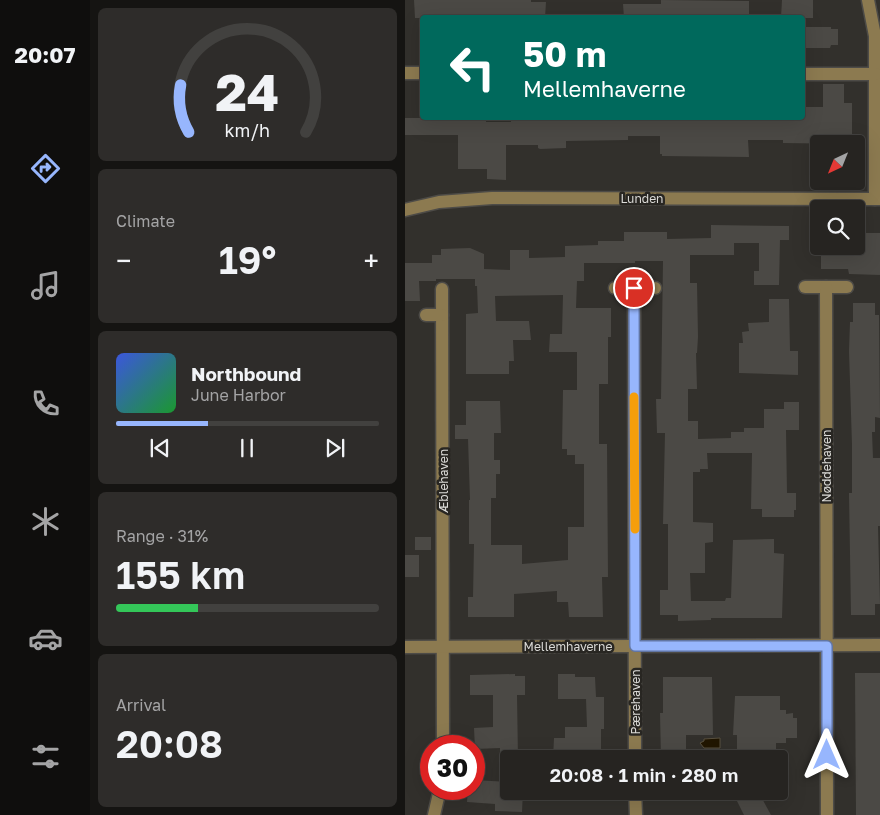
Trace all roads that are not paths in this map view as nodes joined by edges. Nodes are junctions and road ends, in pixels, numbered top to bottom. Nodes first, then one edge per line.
1 (868, 0) edge
2 (405, 74) edge
3 (420, 74) edge
4 (805, 74) edge
5 (876, 74) junction
6 (878, 199) edge
7 (405, 210) edge
8 (805, 287) dead end
9 (826, 287) junction
10 (847, 287) dead end
11 (615, 288) dead end
12 (634, 288) junction
13 (655, 288) dead end
14 (442, 289) dead end
15 (426, 315) dead end
16 (442, 316) junction
17 (880, 645) edge
18 (444, 646) junction
19 (635, 646) junction
20 (827, 646) junction
21 (405, 647) edge
22 (443, 735) edge
23 (635, 750) edge
24 (437, 800) edge
25 (635, 800) edge
26 (434, 815) edge
27 (635, 815) edge
28 (827, 815) edge

1 - 5 street
2 - 3 street
4 - 5 street
5 - 6 street
6 - 7 street, Lunden
8 - 9 street
9 - 10 street
9 - 20 street, Nøddehaven
11 - 12 street
12 - 13 street
12 - 19 street, Pærehaven
14 - 16 street, Æblehaven
15 - 16 street
16 - 18 street, Æblehaven
17 - 20 street, Mellemhaverne
18 - 19 street, Mellemhaverne
18 - 21 street, Mellemhaverne
18 - 22 street, Æblehaven
19 - 20 street, Mellemhaverne
19 - 23 street, Pærehaven
20 - 28 street, Nøddehaven
24 - 26 street
25 - 27 street

